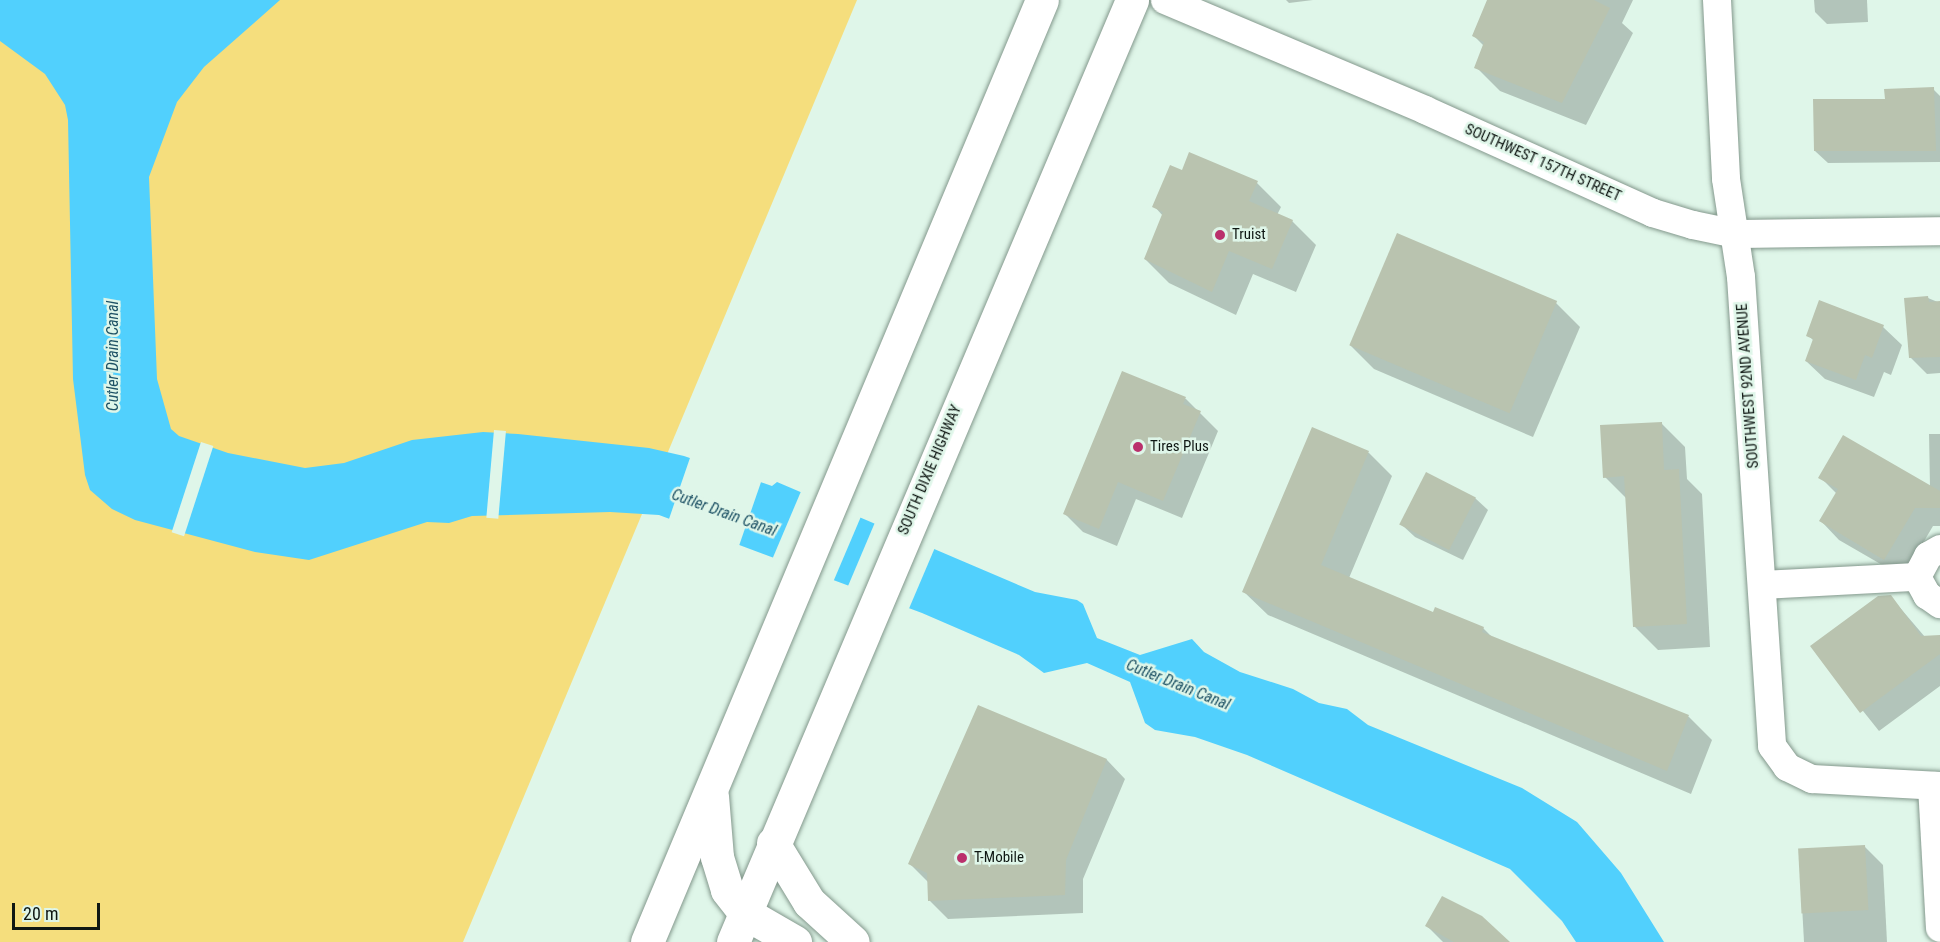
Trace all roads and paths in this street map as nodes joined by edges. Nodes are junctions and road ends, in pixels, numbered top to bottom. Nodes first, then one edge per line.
1 (1042, 0) edge
2 (1132, 0) edge
3 (1165, 0) edge
4 (1717, 0) edge
5 (1940, 231) edge
6 (1736, 234) junction
7 (1940, 549) edge
8 (1917, 577) junction
9 (1762, 585) junction
10 (1940, 604) edge
11 (1936, 786) edge
12 (712, 788) junction
13 (773, 843) junction
14 (739, 928) edge
15 (1940, 928) edge
16 (648, 942) edge
17 (795, 942) edge
18 (853, 942) edge

1 - 12 main road
2 - 13 main road, SOUTH DIXIE HIGHWAY
3 - 6 street, SOUTHWEST 157TH STREET
4 - 6 street, SOUTHWEST 92ND AVENUE
5 - 6 street, SOUTHWEST 157TH STREET
6 - 9 street, SOUTHWEST 92ND AVENUE
7 - 8 street
8 - 9 street
8 - 10 street
9 - 11 street, SOUTHWEST 92ND AVENUE
11 - 15 street
12 - 14 main road
12 - 16 main road
13 - 14 main road, SOUTH DIXIE HIGHWAY
13 - 18 main road
14 - 17 main road

